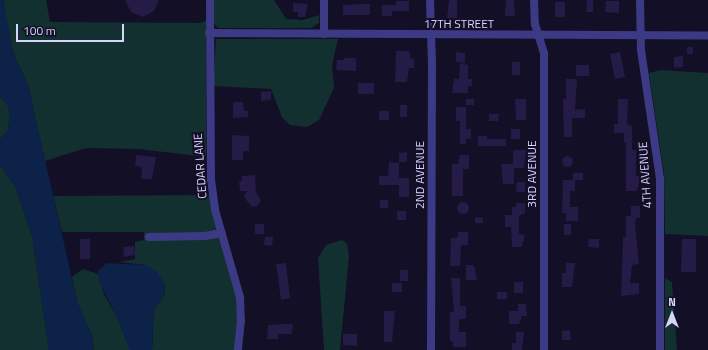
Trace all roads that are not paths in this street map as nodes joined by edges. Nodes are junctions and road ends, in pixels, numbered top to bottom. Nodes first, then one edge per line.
1 (210, 0) edge
2 (324, 0) edge
3 (430, 0) edge
4 (534, 0) edge
5 (640, 0) edge
6 (209, 33) junction
7 (324, 34) junction
8 (430, 36) junction
9 (539, 36) junction
10 (708, 36) edge
11 (640, 37) junction
12 (222, 233) junction
13 (149, 237) dead end
14 (238, 350) edge
15 (431, 350) edge
16 (544, 350) edge
17 (660, 350) edge

1 - 6 street, CEDAR LANE
2 - 7 street
3 - 8 street, 2ND AVENUE
4 - 9 street, 3RD AVENUE
5 - 11 street, 4TH AVENUE
6 - 7 street, 17TH STREET
6 - 12 street, CEDAR LANE
7 - 8 street, 17TH STREET
8 - 9 street, 17TH STREET
8 - 15 street, 2ND AVENUE
9 - 11 street, 17TH STREET
9 - 16 street, 3RD AVENUE
10 - 11 street, 17TH STREET
11 - 17 street, 4TH AVENUE
12 - 13 street
12 - 14 street, CEDAR LANE

